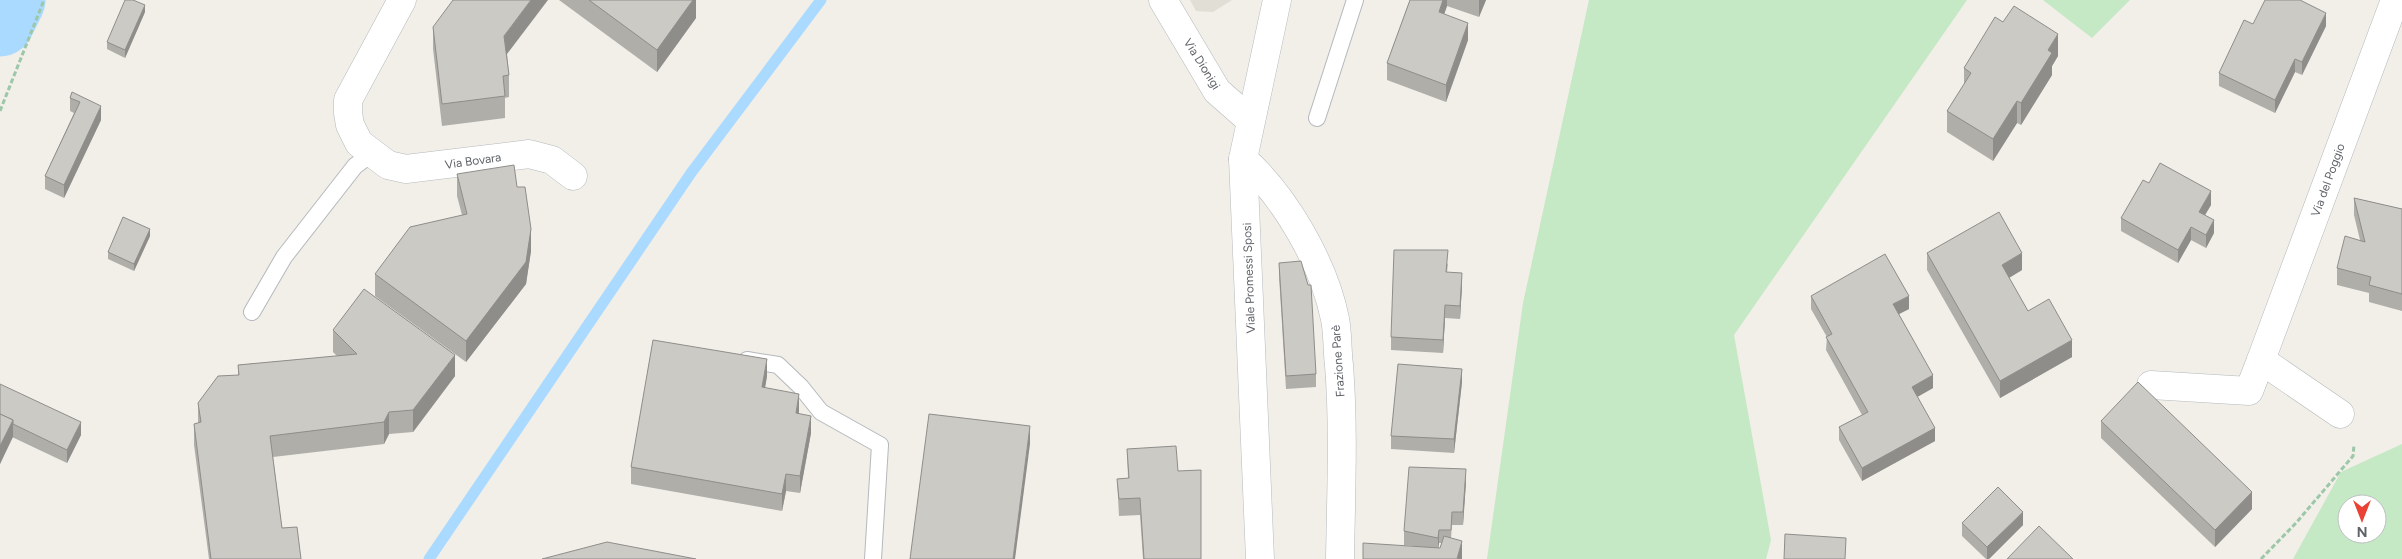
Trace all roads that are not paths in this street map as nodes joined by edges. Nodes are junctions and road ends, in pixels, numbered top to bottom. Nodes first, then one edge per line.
1 (402, 0) edge
2 (1163, 0) edge
3 (1277, 0) edge
4 (1355, 0) edge
5 (2395, 0) edge
6 (1317, 118) dead end
7 (1250, 120) junction
8 (371, 154) junction
9 (1243, 159) junction
10 (573, 176) dead end
11 (252, 312) dead end
12 (734, 358) edge
13 (2261, 360) junction
14 (2151, 385) dead end
15 (2340, 414) road end
16 (873, 559) edge
17 (1260, 559) edge
18 (1340, 559) edge

1 - 8 street, Via Bovara
2 - 7 street, Via Dionigi
3 - 7 street, Viale Promessi Sposi
4 - 6 lane
5 - 13 street, Via del Poggio
7 - 9 street, Viale Promessi Sposi
8 - 10 street, Via Bovara
8 - 11 lane
9 - 17 street, Viale Promessi Sposi
9 - 18 street, Frazione Parè
12 - 16 lane
13 - 14 street, Via del Poggio
13 - 15 street

